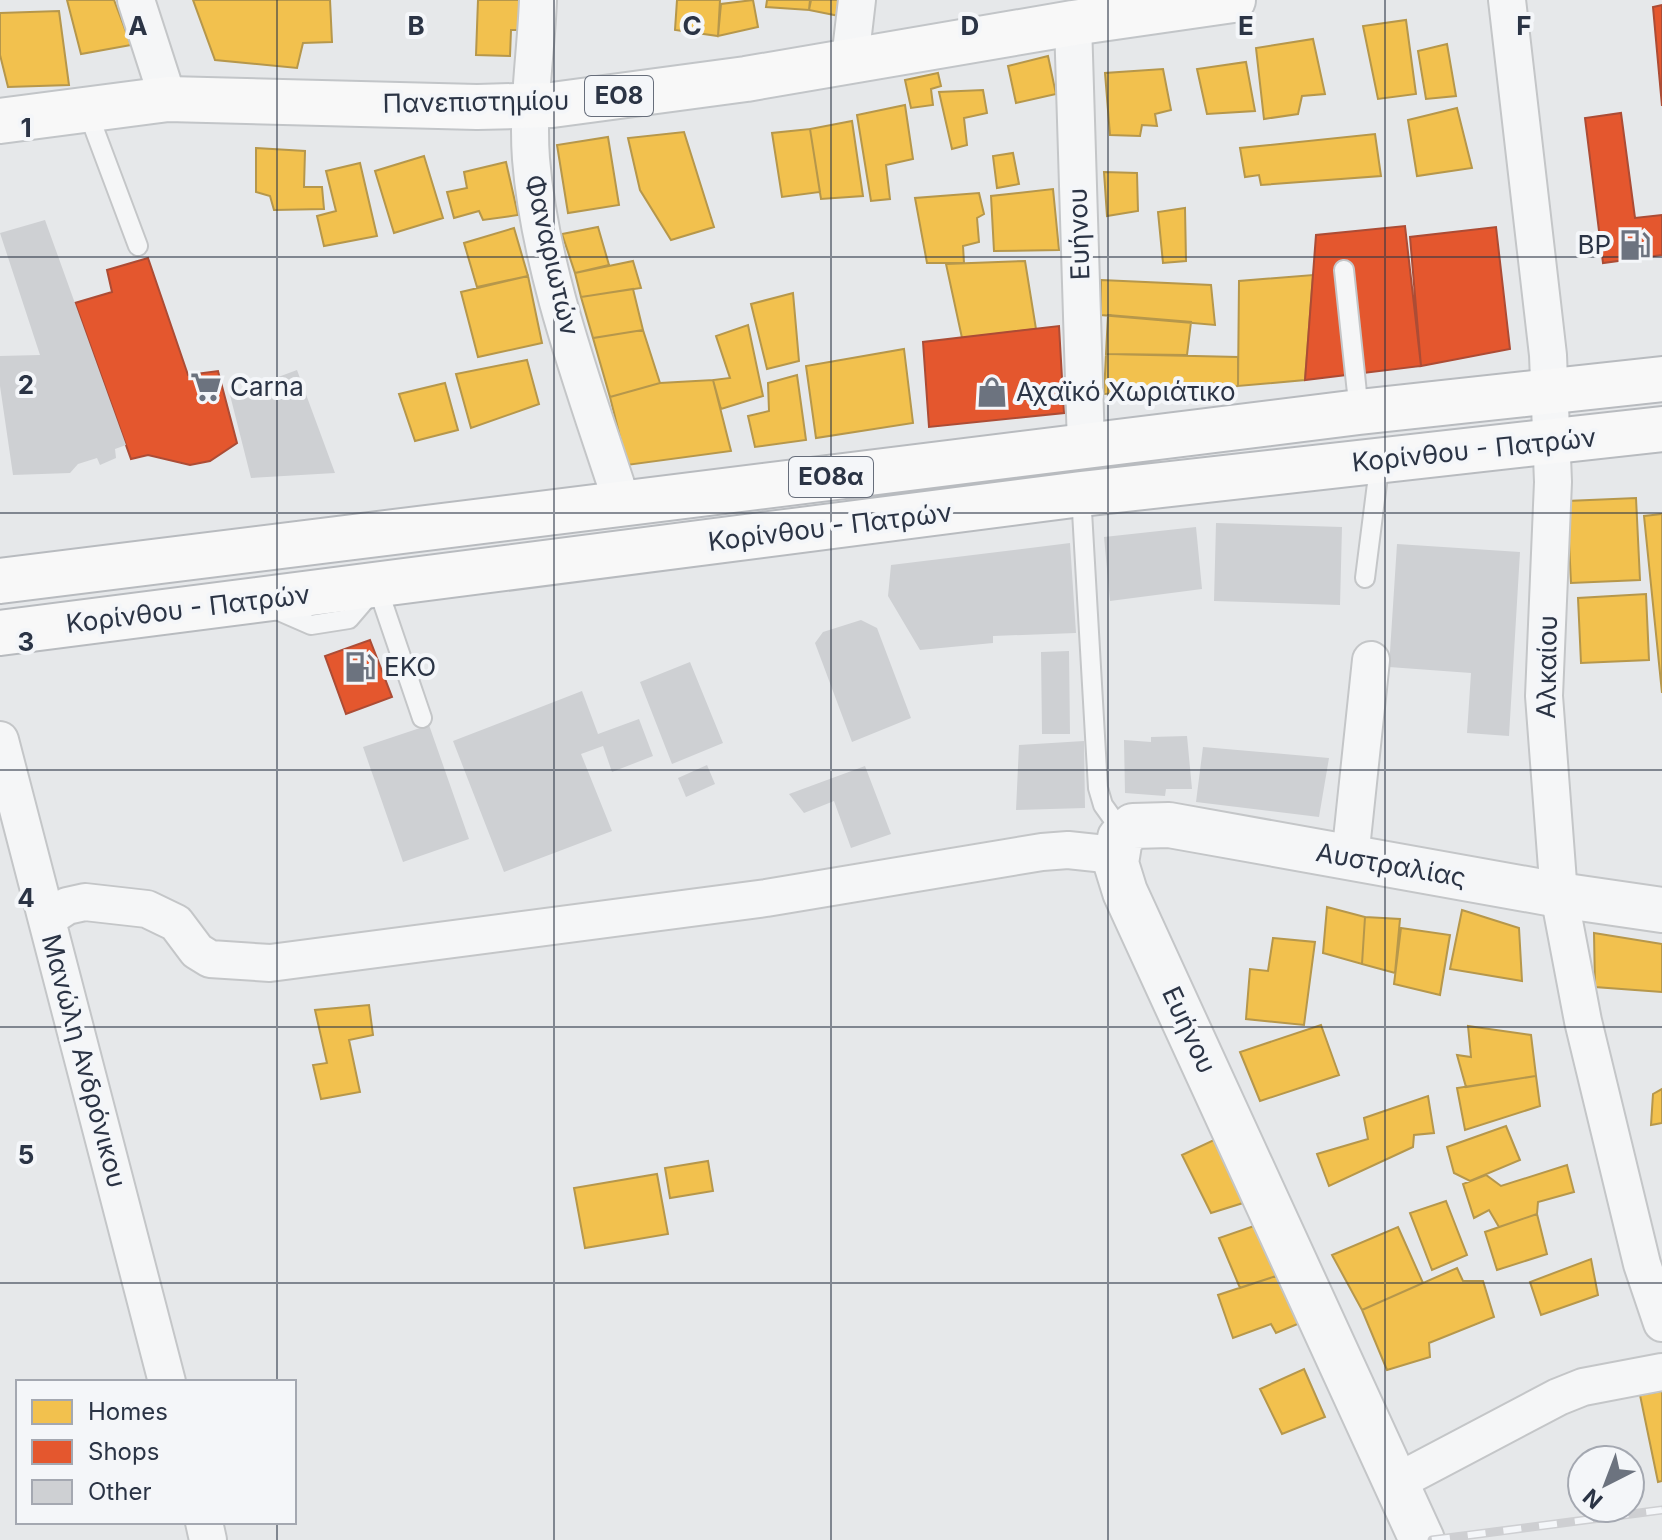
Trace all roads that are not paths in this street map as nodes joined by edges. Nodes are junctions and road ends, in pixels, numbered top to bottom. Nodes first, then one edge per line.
1 (136, 0) edge
2 (538, 0) edge
3 (857, 0) edge
4 (1233, 0) edge
5 (1507, 0) edge
6 (1190, 3) edge
7 (1097, 13) edge
8 (850, 60) junction
9 (168, 99) junction
10 (532, 106) junction
11 (86, 109) junction
12 (0, 121) edge
13 (138, 246) dead end
14 (1344, 270) dead end
15 (1662, 379) edge
16 (1550, 391) junction
17 (1359, 412) junction
18 (1662, 429) edge
19 (1551, 441) junction
20 (1086, 446) junction
21 (1380, 460) junction
22 (1081, 494) junction
23 (622, 503) junction
24 (1365, 578) dead end
25 (0, 581) edge
26 (377, 586) junction
27 (0, 633) edge
28 (1371, 660) dead end
29 (422, 718) dead end
30 (0, 740) edge
31 (1119, 844) junction
32 (1350, 858) junction
33 (1559, 895) junction
34 (1662, 910) edge
35 (47, 919) junction
36 (1662, 1323) edge
37 (1662, 1372) edge
38 (166, 1380) edge
39 (1395, 1483) junction
40 (1422, 1540) edge

1 - 9 street
2 - 10 street, Φαναριωτών
3 - 8 street
4 - 6 main road, Πανεπιστημίου / ΕΟ8
5 - 16 street, Αλκαίου
6 - 7 main road, Πανεπιστημίου / ΕΟ8
7 - 8 main road, Πανεπιστημίου / ΕΟ8
7 - 20 street, Ευήνου
8 - 10 main road, Πανεπιστημίου / ΕΟ8
9 - 10 main road, Πανεπιστημίου / ΕΟ8
9 - 11 main road, Πανεπιστημίου / ΕΟ8
10 - 23 street, Φαναριωτών
11 - 12 main road, Πανεπιστημίου / ΕΟ8
11 - 13 lane
14 - 17 lane
15 - 16 main road, Κορίνθου - Πατρών / ΕΟ8α
16 - 17 main road, Κορίνθου - Πατρών / ΕΟ8α
16 - 19 street, Αλκαίου
17 - 20 main road, Κορίνθου - Πατρών / ΕΟ8α
18 - 19 main road, Κορίνθου - Πατρών / ΕΟ8α
19 - 21 main road, Κορίνθου - Πατρών / ΕΟ8α
19 - 33 street, Αλκαίου
20 - 23 main road, Κορίνθου - Πατρών / ΕΟ8α
21 - 22 main road, Κορίνθου - Πατρών / ΕΟ8α
21 - 24 lane
22 - 26 main road, Κορίνθου - Πατρών / ΕΟ8α
22 - 31 lane, Ευήνου
23 - 25 main road, Κορίνθου - Πατρών / ΕΟ8α
26 - 27 main road, Κορίνθου - Πατρών / ΕΟ8α
26 - 29 lane
28 - 32 street
30 - 35 street, Μανώλη Ανδρόνικου
31 - 32 street, Αυστραλίας
31 - 35 street
31 - 39 street, Ευήνου
32 - 33 street, Αυστραλίας
33 - 34 street, Αυστραλίας
33 - 36 street, Αλκαίου
35 - 38 street, Μανώλη Ανδρόνικου
37 - 39 street
39 - 40 street, Ευήνου

